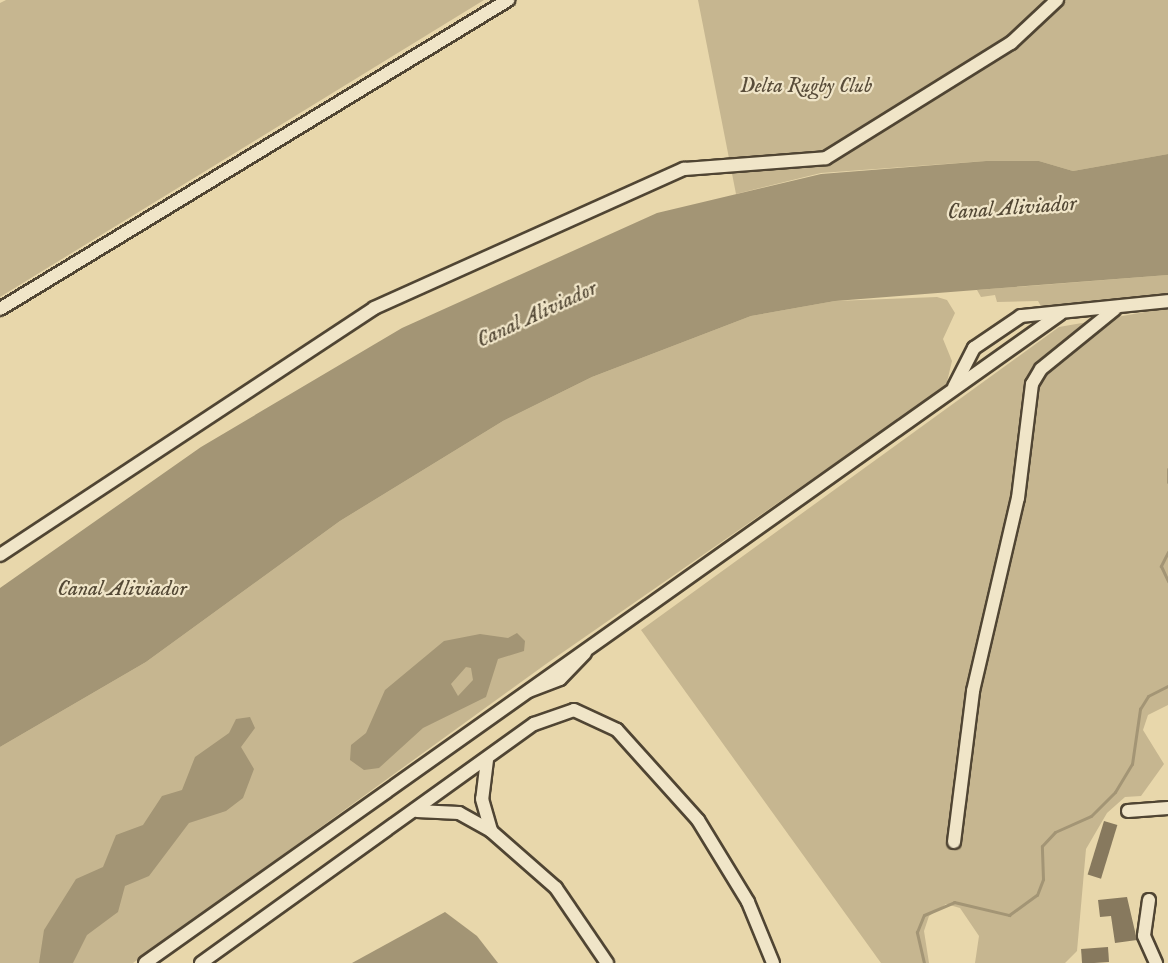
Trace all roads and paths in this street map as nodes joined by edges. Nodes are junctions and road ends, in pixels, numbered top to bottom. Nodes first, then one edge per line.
1 (508, 0) edge
2 (1057, 0) edge
3 (1168, 301) edge
4 (0, 309) edge
5 (1115, 309) junction
6 (1060, 314) junction
7 (1006, 326) junction
8 (1017, 343) junction
9 (954, 387) junction
10 (0, 555) edge
11 (487, 760) junction
12 (1168, 808) edge
13 (1128, 811) dead end
14 (414, 812) junction
15 (492, 831) junction
16 (954, 842) dead end
17 (1149, 900) dead end
18 (145, 963) edge
19 (201, 963) edge
20 (607, 963) edge
21 (773, 963) edge
22 (1156, 963) edge

1 - 4 street
2 - 10 street
3 - 5 street
5 - 6 street
5 - 16 street
6 - 7 street
6 - 8 street
7 - 8 street
7 - 9 street
8 - 9 street
9 - 18 street
11 - 14 street
11 - 15 street
11 - 21 street
12 - 13 street
14 - 15 street
14 - 19 street
15 - 20 street
17 - 22 street

